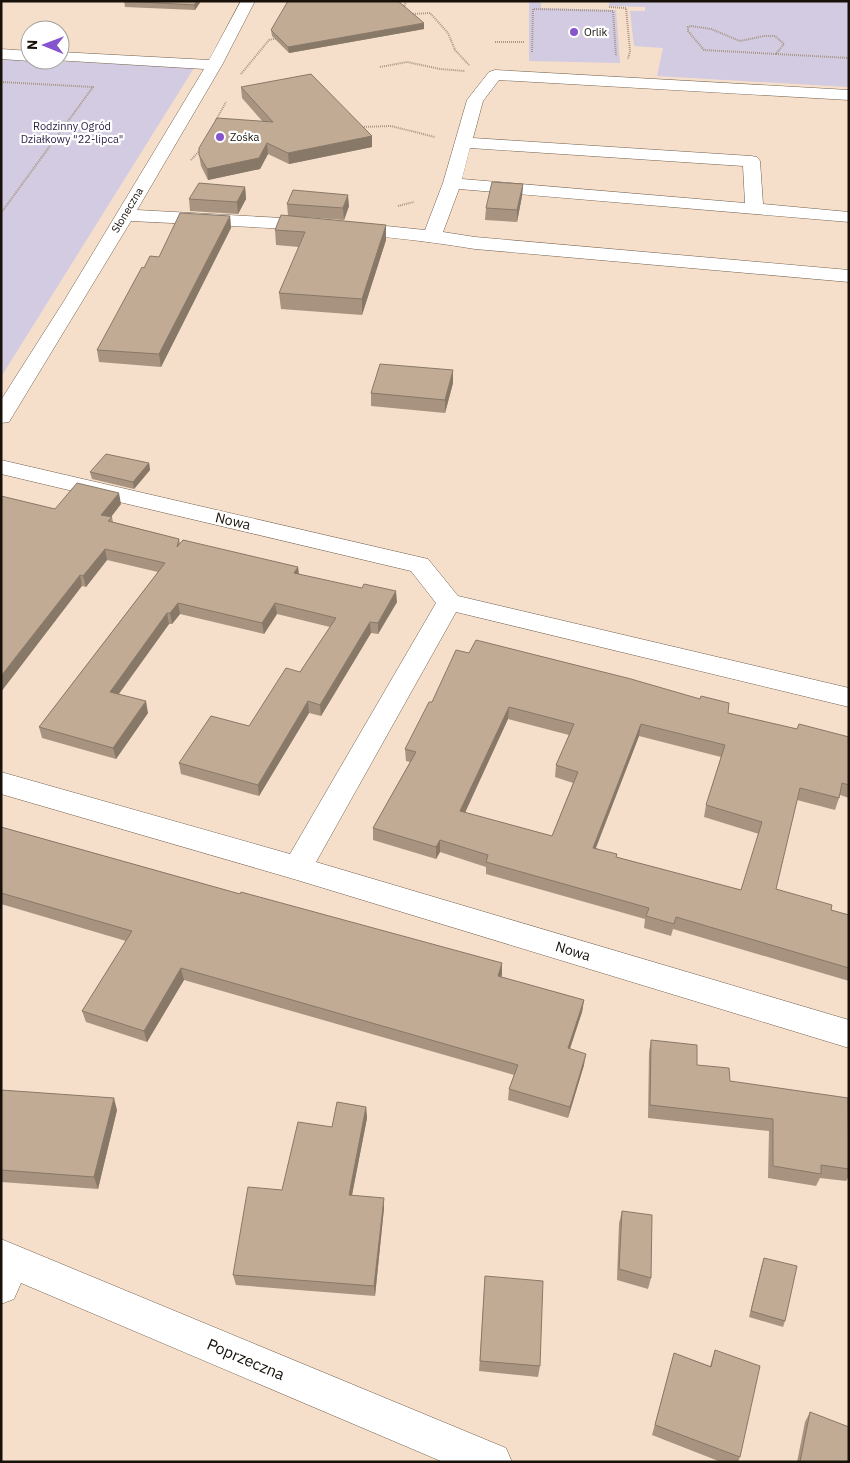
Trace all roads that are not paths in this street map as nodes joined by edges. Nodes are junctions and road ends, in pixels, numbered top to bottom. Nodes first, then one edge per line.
1 (248, 1) edge
2 (1, 54) edge
3 (20, 55) edge
4 (70, 58) edge
5 (214, 66) junction
6 (849, 95) edge
7 (463, 140) junction
8 (452, 184) junction
9 (754, 209) junction
10 (124, 215) junction
11 (849, 217) edge
12 (432, 236) junction
13 (849, 276) edge
14 (1, 417) edge
15 (1, 467) edge
16 (449, 602) junction
17 (849, 698) edge
18 (1, 783) edge
19 (297, 868) junction
20 (849, 1034) edge
21 (4, 1268) edge
22 (492, 1462) edge

1 - 5 street, Słoneczna
2 - 3 street
4 - 5 street
5 - 10 street, Słoneczna
6 - 7 street
7 - 8 street
7 - 9 street
8 - 9 street
8 - 12 street
9 - 11 street
10 - 12 street
10 - 14 street, Słoneczna
12 - 13 street
15 - 16 street, Nowa
16 - 17 street
16 - 19 street
18 - 19 street, Nowa
19 - 20 street, Nowa
21 - 22 street, Poprzeczna

